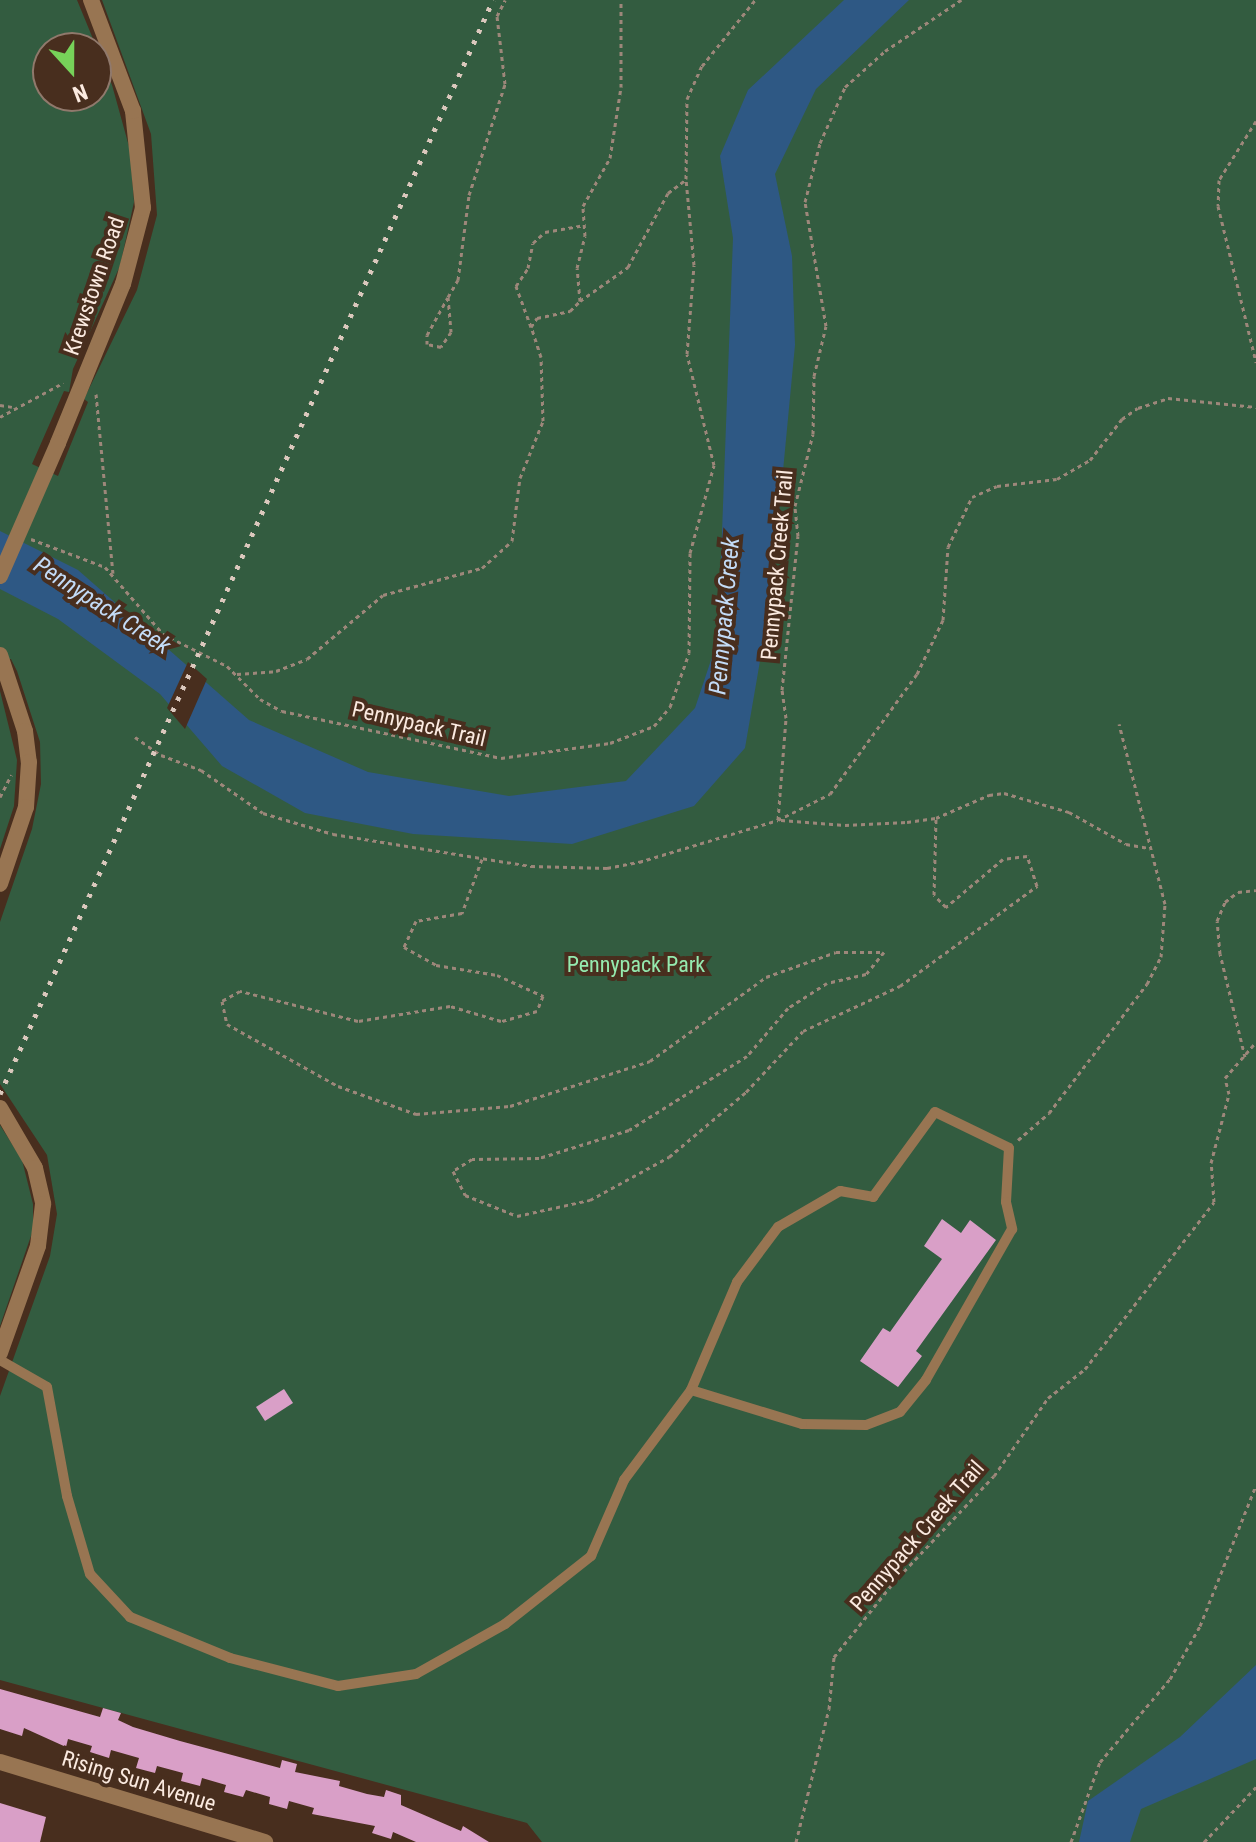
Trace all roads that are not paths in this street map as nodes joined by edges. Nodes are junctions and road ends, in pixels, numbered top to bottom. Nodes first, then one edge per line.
1 (91, 0) edge
2 (0, 576) edge
3 (0, 655) edge
4 (0, 884) edge
5 (0, 1108) edge
6 (0, 1353) edge
7 (0, 1360) edge
8 (691, 1390) junction
9 (0, 1762) edge
10 (265, 1842) edge

1 - 2 street, Krewstown Road, bridge
3 - 4 street
5 - 6 street
7 - 8 lane
8 - 8 lane
9 - 10 street, Rising Sun Avenue

